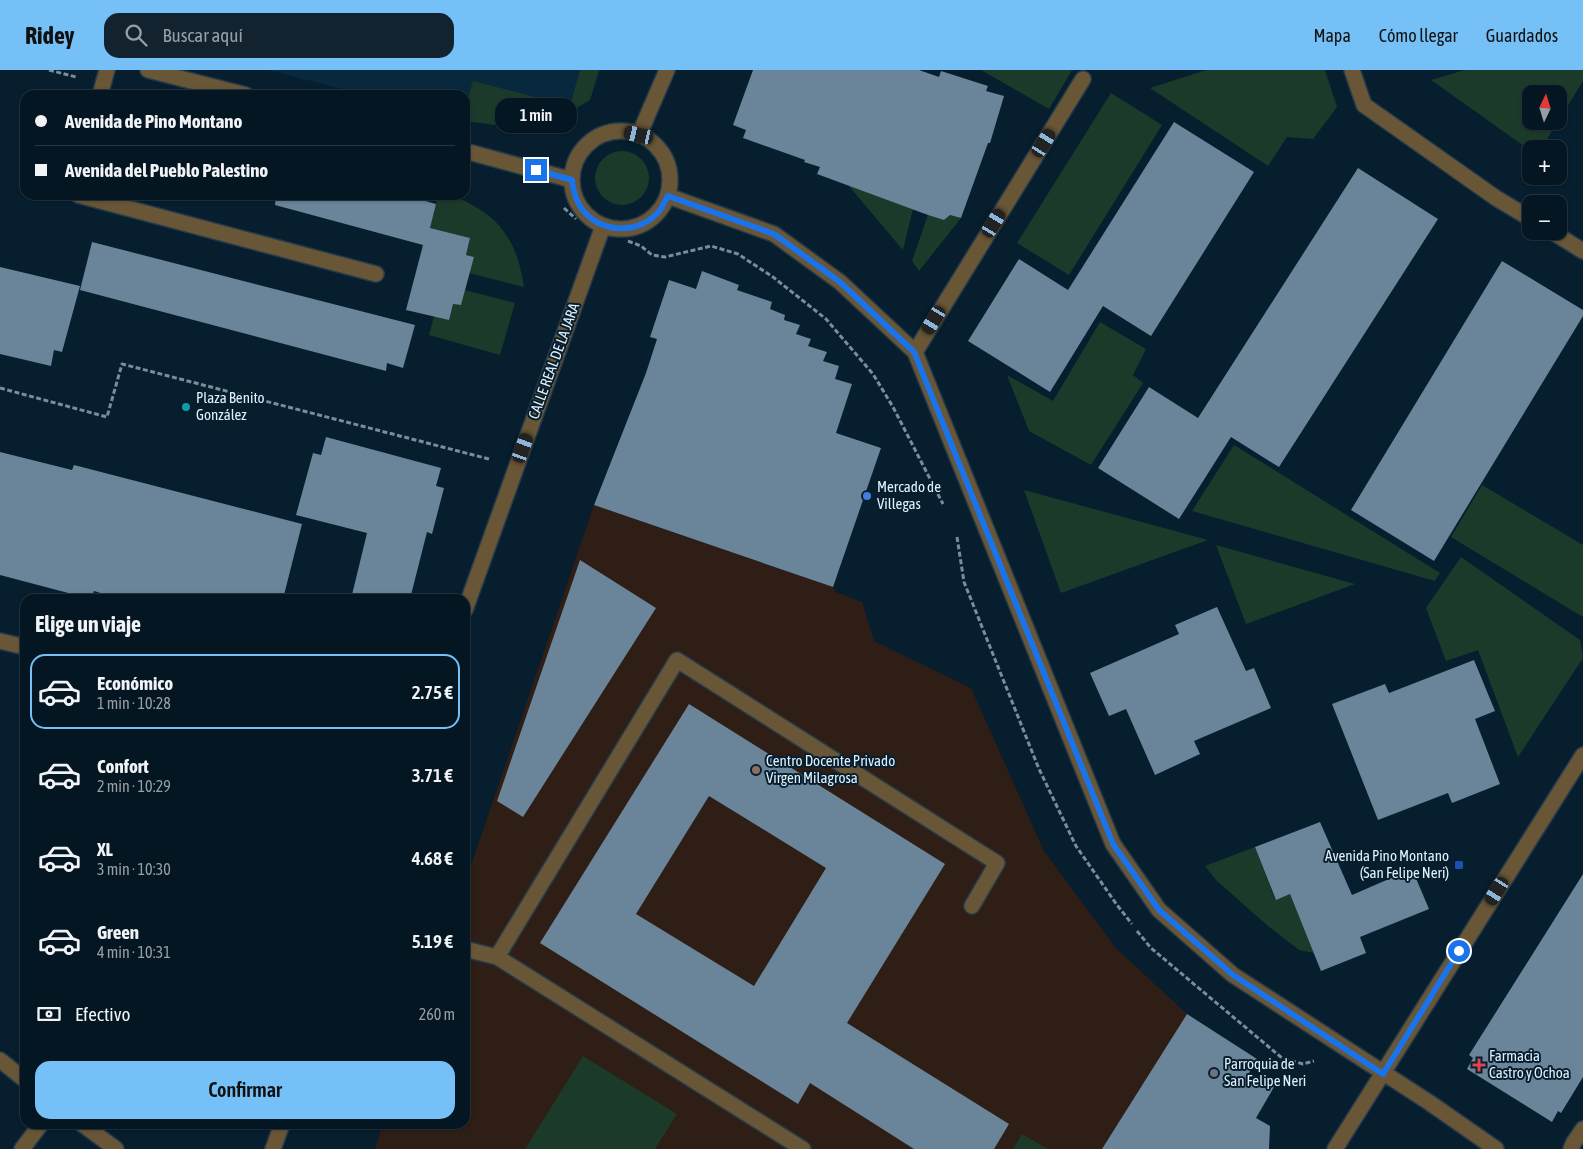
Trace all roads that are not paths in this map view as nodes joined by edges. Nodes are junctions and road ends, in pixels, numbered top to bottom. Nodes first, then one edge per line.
1 (107, 70) edge
2 (148, 70) edge
3 (667, 70) edge
4 (1352, 70) edge
5 (1083, 79) dead end
6 (101, 90) edge
7 (226, 90) edge
8 (639, 135) junction
9 (470, 153) edge
10 (572, 180) junction
11 (668, 196) junction
12 (97, 200) edge
13 (1522, 214) edge
14 (602, 228) junction
15 (1565, 240) edge
16 (1583, 251) edge
17 (376, 274) dead end
18 (914, 352) junction
19 (470, 596) edge
20 (0, 641) edge
21 (20, 646) edge
22 (1583, 754) edge
23 (972, 906) dead end
24 (470, 950) edge
25 (496, 958) junction
26 (0, 1060) edge
27 (1383, 1074) junction
28 (20, 1076) edge
29 (37, 1129) edge
30 (89, 1129) edge
31 (280, 1129) edge
32 (1583, 1129) edge
33 (22, 1149) edge
34 (116, 1149) edge
35 (272, 1149) edge
36 (804, 1149) edge
37 (1335, 1149) edge
38 (1496, 1149) edge
39 (1572, 1149) edge

1 - 6 street
2 - 7 street
3 - 8 street
4 - 13 street
5 - 18 street
8 - 10 street
8 - 11 street
9 - 10 street
10 - 14 street
11 - 14 street
11 - 18 street
12 - 17 street
14 - 19 street, CALLE REAL DE LA JARA
15 - 16 street
18 - 27 street
20 - 21 street
22 - 27 street
23 - 25 street
24 - 25 street
25 - 36 street
26 - 28 street
27 - 37 street
27 - 38 street
29 - 33 street
30 - 34 street
31 - 35 street
32 - 39 street

